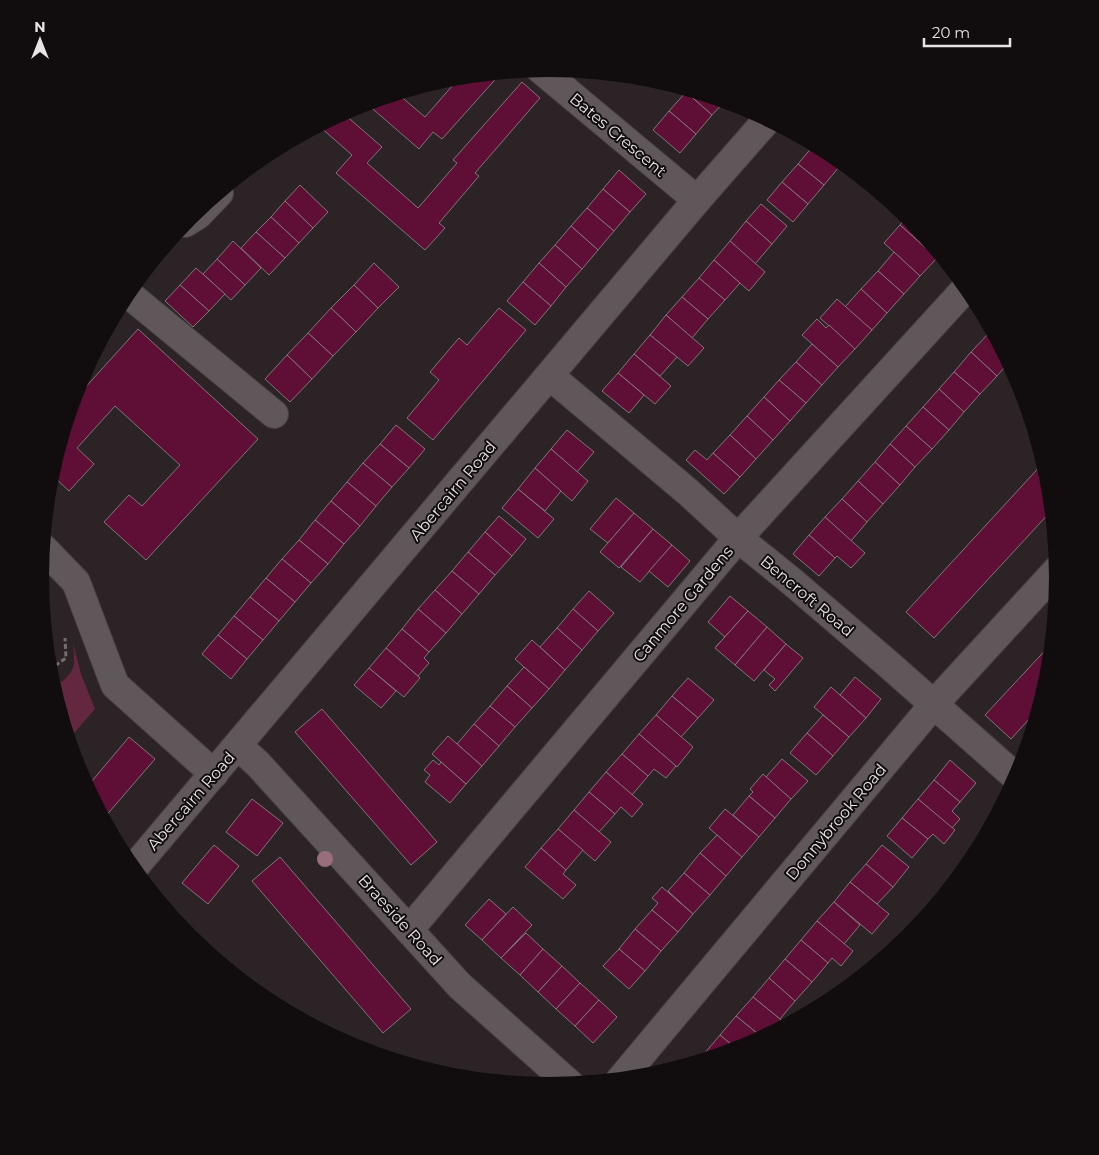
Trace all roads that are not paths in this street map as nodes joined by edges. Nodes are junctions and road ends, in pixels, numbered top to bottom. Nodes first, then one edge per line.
1 (550, 77) edge
2 (763, 125) edge
3 (697, 200) junction
4 (962, 293) edge
5 (133, 298) edge
6 (550, 376) junction
7 (274, 414) dead end
8 (738, 538) junction
9 (50, 555) edge
10 (1050, 577) edge
11 (934, 704) junction
12 (238, 746) junction
13 (1011, 772) edge
14 (214, 774) junction
15 (138, 863) dead end
16 (409, 930) junction
17 (627, 1072) edge
18 (563, 1078) edge

1 - 3 street, Bates Crescent
2 - 3 street, Abercairn Road
3 - 6 street, Abercairn Road
4 - 8 street, Canmore Gardens
5 - 7 street
6 - 8 street, Bencroft Road
6 - 12 street, Abercairn Road
8 - 11 street, Bencroft Road
8 - 16 street, Canmore Gardens
9 - 14 street
10 - 11 street, Donnybrook Road
11 - 13 street, Bencroft Road
11 - 17 street, Donnybrook Road
12 - 14 street, Abercairn Road
12 - 16 street, Braeside Road
14 - 15 street, Abercairn Road
16 - 18 street, Braeside Road

